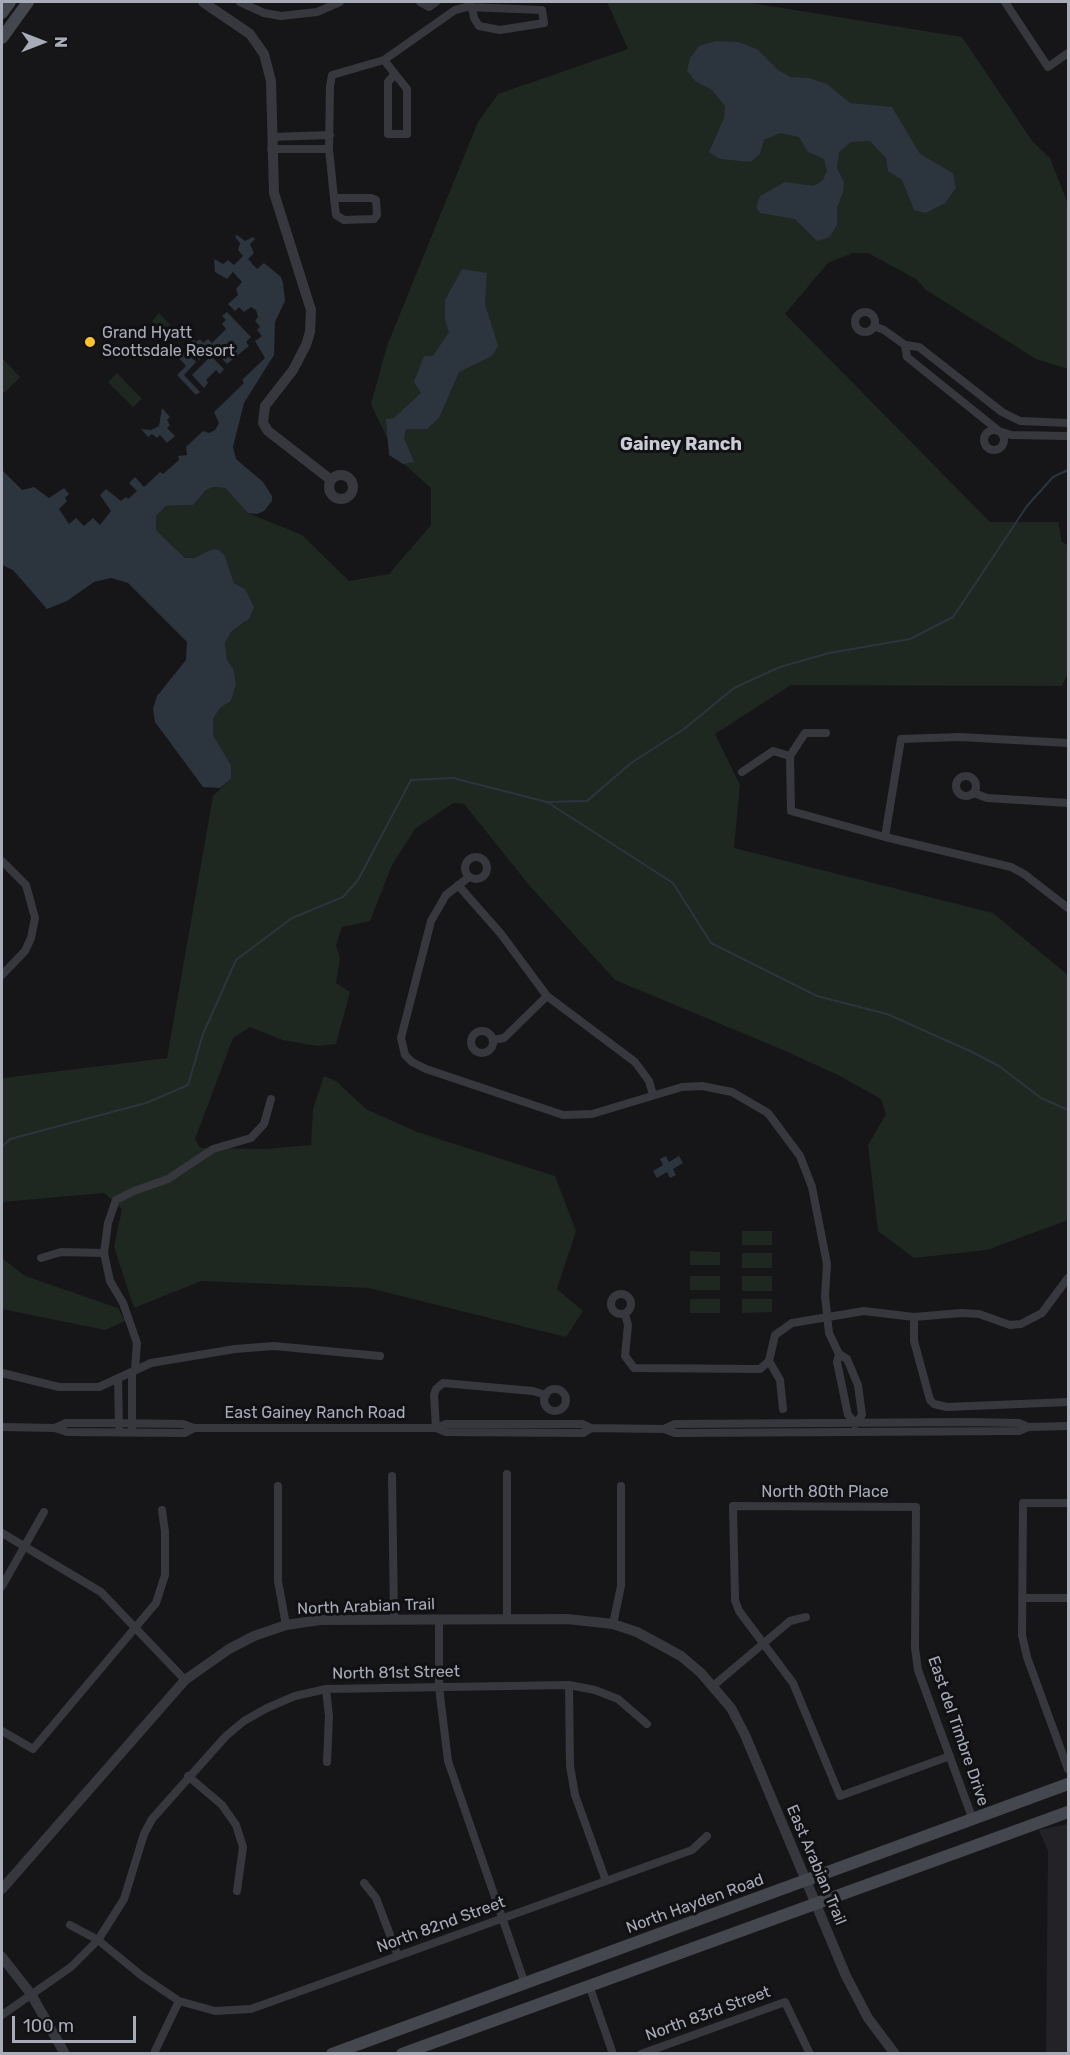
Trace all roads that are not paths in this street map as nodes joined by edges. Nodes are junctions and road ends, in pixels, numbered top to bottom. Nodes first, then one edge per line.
1 (10, 2) edge
2 (28, 2) edge
3 (196, 2) edge
4 (203, 2) edge
5 (240, 2) edge
6 (339, 2) edge
7 (420, 2) edge
8 (436, 2) edge
9 (1005, 2) edge
10 (472, 7) junction
11 (215, 10) junction
12 (2, 13) edge
13 (2, 38) edge
14 (1068, 53) edge
15 (384, 60) junction
16 (394, 74) junction
17 (330, 135) junction
18 (272, 137) junction
19 (271, 149) junction
20 (330, 149) junction
21 (334, 198) junction
22 (874, 326) dead end
23 (904, 345) junction
24 (961, 381) junction
25 (950, 393) junction
26 (1002, 412) junction
27 (1054, 423) junction
28 (1068, 423) edge
29 (995, 428) junction
30 (1055, 436) junction
31 (1068, 436) edge
32 (331, 480) dead end
33 (826, 733) dead end
34 (1068, 743) edge
35 (790, 756) junction
36 (742, 772) dead end
37 (974, 793) dead end
38 (1068, 803) edge
39 (885, 837) junction
40 (2, 861) edge
41 (469, 877) dead end
42 (458, 885) junction
43 (1068, 908) edge
44 (2, 975) edge
45 (547, 996) junction
46 (493, 1040) dead end
47 (653, 1095) junction
48 (271, 1099) dead end
49 (104, 1253) junction
50 (41, 1258) dead end
51 (1068, 1278) edge
52 (625, 1314) dead end
53 (827, 1316) junction
54 (914, 1317) junction
55 (839, 1354) junction
56 (380, 1356) dead end
57 (769, 1361) junction
58 (134, 1371) junction
59 (2, 1373) edge
60 (118, 1379) junction
61 (546, 1395) dead end
62 (1068, 1402) edge
63 (783, 1409) dead end
64 (855, 1426) junction
65 (1068, 1426) edge
66 (2, 1427) edge
67 (118, 1428) junction
68 (132, 1428) junction
69 (436, 1428) junction
70 (507, 1474) dead end
71 (392, 1476) dead end
72 (278, 1486) dead end
73 (621, 1486) dead end
74 (1068, 1503) edge
75 (916, 1507) joint
76 (162, 1510) dead end
77 (44, 1512) dead end
78 (2, 1533) edge
79 (24, 1546) junction
80 (2, 1586) edge
81 (1022, 1598) junction
82 (1068, 1598) edge
83 (806, 1617) dead end
84 (394, 1618) junction
85 (439, 1619) junction
86 (507, 1619) junction
87 (613, 1624) junction
88 (285, 1625) junction
89 (137, 1628) junction
90 (764, 1643) junction
91 (185, 1680) junction
92 (569, 1685) junction
93 (713, 1686) junction
94 (440, 1687) junction
95 (326, 1689) junction
96 (647, 1724) dead end
97 (2, 1731) edge
98 (950, 1756) junction
99 (327, 1762) dead end
100 (1068, 1768) edge
101 (188, 1776) junction
102 (1068, 1784) edge
103 (1068, 1812) edge
104 (973, 1820) junction
105 (707, 1836) dead end
106 (807, 1880) junction
107 (606, 1881) junction
108 (364, 1883) dead end
109 (2, 1889) edge
110 (237, 1892) dead end
111 (816, 1903) junction
112 (502, 1919) junction
113 (70, 1925) dead end
114 (98, 1940) junction
115 (398, 1956) junction
116 (2, 1957) edge
117 (525, 1984) junction
118 (589, 1985) junction
119 (31, 1994) junction
120 (179, 2001) junction
121 (2, 2015) edge
122 (155, 2051) dead end
123 (65, 2054) edge
124 (332, 2054) edge
125 (402, 2054) edge
126 (614, 2054) edge
127 (641, 2054) edge
128 (810, 2054) edge
129 (895, 2054) edge

1 - 12 main road
2 - 13 main road
3 - 11 street
4 - 11 street
5 - 6 street
7 - 8 street
9 - 14 street
10 - 10 street
10 - 15 street
11 - 18 street
15 - 16 street
15 - 17 street
16 - 16 street
17 - 18 street
17 - 20 street
18 - 19 street
19 - 20 street
19 - 32 street
20 - 21 street
21 - 21 street
22 - 23 street
23 - 24 street
23 - 25 street
24 - 25 street
24 - 26 street
25 - 29 street
26 - 27 street
26 - 29 street
27 - 28 street
27 - 30 street
29 - 30 street
30 - 31 street
33 - 35 street
34 - 39 street
35 - 36 street
35 - 39 street
37 - 38 street
39 - 43 street
40 - 44 street
41 - 42 street
42 - 45 street
42 - 47 street
45 - 46 street
45 - 47 street
47 - 53 street
48 - 49 street
49 - 50 street
49 - 58 street
51 - 54 street
52 - 57 street
53 - 54 street
53 - 55 street
53 - 57 street
54 - 62 street
55 - 64 street
55 - 64 street
56 - 58 street
57 - 63 street
58 - 60 street
58 - 68 street
59 - 60 street
60 - 67 street
61 - 69 street
64 - 65 street, East Gainey Ranch Road
64 - 69 street, East Gainey Ranch Road
66 - 67 street, East Gainey Ranch Road
67 - 68 street, East Gainey Ranch Road
68 - 69 street, East Gainey Ranch Road
70 - 86 street
71 - 84 street
72 - 88 street
73 - 87 street
74 - 81 street
75 - 90 street, North 80th Place
75 - 98 street, East del Timbre Drive
76 - 89 street
77 - 79 street
78 - 79 street
79 - 80 street
79 - 89 street
81 - 82 street
81 - 100 street
83 - 90 street
84 - 85 street, North Arabian Trail
84 - 88 street, North Arabian Trail
85 - 86 street, North Arabian Trail
85 - 94 street
86 - 87 street, North Arabian Trail
87 - 93 street, North Arabian Trail
88 - 91 street, North Arabian Trail
89 - 91 street
89 - 97 street
90 - 93 street
90 - 98 street
91 - 109 street, North Arabian Trail
92 - 94 street, North 81st Street
92 - 96 street, North 81st Street
92 - 107 street
93 - 106 street, East Arabian Trail
94 - 95 street, North 81st Street
94 - 112 street
95 - 99 street
95 - 101 street, North 81st Street
98 - 104 street, East del Timbre Drive
101 - 110 street
101 - 114 street, North 81st Street
102 - 104 main road, North Hayden Road
103 - 111 main road
104 - 106 main road, North Hayden Road
105 - 107 street, North 82nd Street
106 - 111 street, East Arabian Trail
106 - 117 main road, North Hayden Road
107 - 112 street, North 82nd Street
108 - 115 street
111 - 118 main road
111 - 129 street, East Arabian Trail
112 - 115 street, North 82nd Street
112 - 117 street
113 - 114 street, North 82nd Street
114 - 119 street, North 81st Street
114 - 120 street, North 82nd Street
115 - 120 street, North 82nd Street
116 - 119 street
117 - 124 main road, North Hayden Road
118 - 125 main road
118 - 126 street
119 - 121 street, North 81st Street
119 - 123 street
120 - 122 street
127 - 128 street, North 83rd Street

